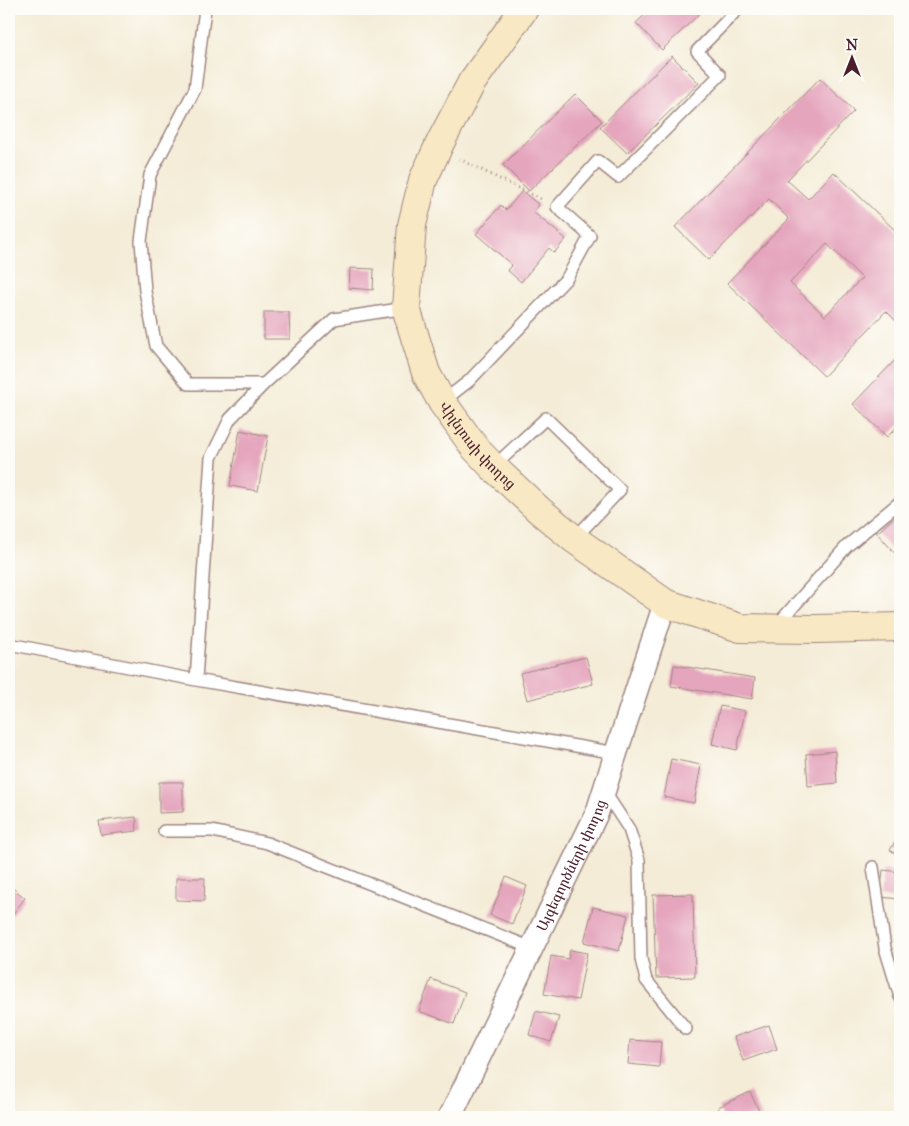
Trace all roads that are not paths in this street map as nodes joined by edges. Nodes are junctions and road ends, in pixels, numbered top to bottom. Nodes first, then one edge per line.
1 (205, 9) edge
2 (524, 9) edge
3 (738, 9) edge
4 (406, 308) junction
5 (264, 384) junction
6 (442, 402) junction
7 (493, 467) junction
8 (900, 502) edge
9 (574, 539) junction
10 (665, 603) junction
11 (900, 627) edge
12 (774, 628) junction
13 (9, 644) edge
14 (196, 680) junction
15 (616, 752) junction
16 (604, 791) junction
17 (164, 832) dead end
18 (873, 867) dead end
19 (532, 948) junction
20 (900, 997) edge
21 (686, 1029) dead end
22 (449, 1117) edge

1 - 5 lane
2 - 4 street, Վիլնյուսի փողոց
3 - 6 lane
4 - 5 lane
4 - 6 street, Վիլնյուսի փողոց
5 - 14 lane
6 - 7 street, Վիլնյուսի փողոց
7 - 9 street, Վիլնյուսի փողոց
7 - 9 lane
8 - 12 lane
9 - 10 street, Վիլնյուսի փողոց
10 - 12 street, Վիլնյուսի փողոց
10 - 15 street, Այգեգործների փողոց
11 - 12 street, Վիլնյուսի փողոց
13 - 14 lane
14 - 15 lane
15 - 16 street, Այգեգործների փողոց
16 - 19 street, Այգեգործների փողոց
16 - 21 lane
17 - 19 lane
18 - 20 lane
19 - 22 street, Այգեգործների փողոց

